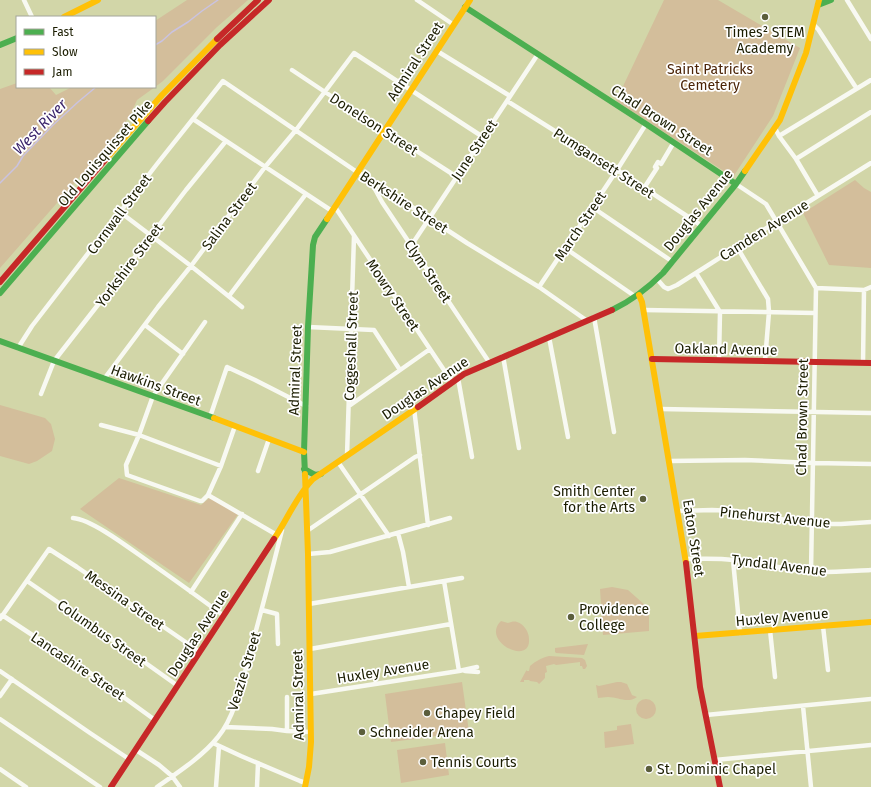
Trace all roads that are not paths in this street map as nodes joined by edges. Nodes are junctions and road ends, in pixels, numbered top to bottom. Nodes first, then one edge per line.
1 (24, 0) edge
2 (98, 0) edge
3 (258, 0) edge
4 (269, 0) edge
5 (417, 0) edge
6 (470, 0) edge
7 (831, 0) edge
8 (847, 0) edge
9 (818, 3) edge
10 (465, 7) junction
11 (32, 16) edge
12 (66, 16) edge
13 (813, 24) junction
14 (454, 25) junction
15 (16, 38) edge
16 (871, 39) edge
17 (0, 45) edge
18 (437, 51) junction
19 (538, 54) junction
20 (292, 70) dead end
21 (871, 80) edge
22 (223, 81) joint
23 (855, 86) dead end
24 (411, 90) junction
25 (325, 92) junction
26 (508, 99) junction
27 (871, 112) edge
28 (193, 119) junction
29 (646, 124) junction
30 (775, 128) junction
31 (296, 130) junction
32 (384, 131) junction
33 (780, 136) junction
34 (483, 137) junction
35 (226, 141) junction
36 (674, 142) junction
37 (796, 159) junction
38 (871, 163) edge
39 (265, 167) junction
40 (616, 170) junction
41 (357, 172) junction
42 (457, 177) junction
43 (369, 179) junction
44 (736, 184) junction
45 (644, 188) junction
46 (306, 194) junction
47 (818, 196) junction
48 (592, 207) junction
49 (333, 209) junction
50 (120, 212) junction
51 (429, 218) junction
52 (776, 222) junction
53 (702, 226) junction
54 (152, 235) junction
55 (354, 236) junction
56 (411, 246) junction
57 (565, 248) junction
58 (737, 248) junction
59 (672, 262) junction
60 (192, 266) junction
61 (696, 273) junction
62 (657, 280) junction
63 (0, 282) edge
64 (539, 287) junction
65 (816, 288) junction
66 (871, 288) edge
67 (864, 290) junction
68 (0, 294) edge
69 (229, 296) junction
70 (637, 296) junction
71 (242, 307) dead end
72 (644, 310) junction
73 (720, 312) junction
74 (769, 312) junction
75 (815, 313) junction
76 (594, 317) junction
77 (586, 320) junction
78 (205, 322) dead end
79 (145, 324) junction
80 (308, 328) junction
81 (351, 329) junction
82 (549, 337) junction
83 (0, 341) edge
84 (18, 348) junction
85 (430, 349) junction
86 (183, 354) junction
87 (503, 356) junction
88 (652, 359) junction
89 (719, 360) junction
90 (54, 361) junction
91 (765, 361) junction
92 (489, 362) junction
93 (814, 362) junction
94 (863, 363) junction
95 (871, 363) edge
96 (400, 370) junction
97 (458, 378) junction
98 (104, 379) junction
99 (452, 382) junction
100 (41, 394) dead end
101 (153, 396) junction
102 (306, 406) junction
103 (349, 406) junction
104 (414, 408) junction
105 (661, 410) junction
106 (813, 412) junction
107 (871, 414) edge
108 (210, 417) junction
109 (101, 425) dead end
110 (235, 426) junction
111 (614, 432) dead end
112 (139, 436) junction
113 (568, 437) dead end
114 (269, 439) junction
115 (519, 448) dead end
116 (304, 452) junction
117 (347, 456) junction
118 (420, 456) junction
119 (472, 457) dead end
120 (670, 461) junction
121 (338, 462) junction
122 (813, 463) junction
123 (871, 464) edge
124 (221, 466) junction
125 (304, 469) junction
126 (258, 471) dead end
127 (321, 474) junction
128 (305, 487) junction
129 (360, 494) junction
130 (208, 495) junction
131 (678, 511) junction
132 (242, 514) junction
133 (73, 518) dead end
134 (450, 518) dead end
135 (871, 522) edge
136 (812, 524) junction
137 (428, 525) junction
138 (283, 526) junction
139 (307, 531) junction
140 (398, 533) junction
141 (277, 536) junction
142 (388, 536) junction
143 (308, 554) junction
144 (686, 560) junction
145 (733, 560) junction
146 (871, 570) edge
147 (811, 572) junction
148 (462, 578) dead end
149 (27, 580) junction
150 (444, 581) junction
151 (409, 587) junction
152 (191, 592) junction
153 (309, 604) junction
154 (262, 610) junction
155 (1, 616) edge
156 (224, 616) junction
157 (871, 622) edge
158 (451, 624) junction
159 (823, 626) junction
160 (770, 630) junction
161 (740, 633) junction
162 (695, 636) junction
163 (278, 644) dead end
164 (310, 649) junction
165 (200, 652) junction
166 (477, 670) dead end
167 (828, 670) dead end
168 (0, 671) edge
169 (459, 671) junction
170 (775, 676) dead end
171 (12, 679) junction
172 (178, 686) junction
173 (311, 694) junction
174 (0, 696) edge
175 (287, 697) dead end
176 (871, 699) edge
177 (804, 706) junction
178 (706, 715) junction
179 (0, 719) edge
180 (155, 720) junction
181 (225, 727) junction
182 (287, 731) junction
183 (311, 732) junction
184 (213, 743) junction
185 (871, 745) edge
186 (219, 746) junction
187 (136, 750) junction
188 (808, 752) junction
189 (129, 759) junction
190 (714, 760) junction
191 (258, 763) junction
192 (0, 769) edge
193 (172, 776) junction
194 (306, 785) edge
195 (26, 787) edge
196 (100, 787) edge
197 (111, 787) edge
198 (157, 787) edge
199 (180, 787) edge
200 (216, 787) edge
201 (257, 787) edge
202 (720, 787) edge
203 (811, 787) edge

1 - 11 street
2 - 12 main road
3 - 63 main road, Old Louisquisset Pike
4 - 68 main road, Old Louisquisset Pike
5 - 14 street
6 - 10 main road, Admiral Street
7 - 9 main road
8 - 16 street
9 - 13 main road, Douglas Avenue
10 - 14 main road, Admiral Street
10 - 19 main road, Chad Brown Street
13 - 23 street
13 - 30 main road, Douglas Avenue
14 - 18 main road, Admiral Street
15 - 17 main road
18 - 24 main road, Admiral Street
18 - 26 street, Pumgansett Street
19 - 26 street, June Street
19 - 29 main road, Chad Brown Street
20 - 25 street, Donelson Street
21 - 33 street
22 - 28 street, Cornwall Street
22 - 31 street, Berkshire Street
24 - 25 street, Salina Street
24 - 32 main road, Admiral Street
24 - 34 street
25 - 31 street, Salina Street
25 - 32 street, Donelson Street
26 - 34 street, June Street
26 - 40 street, Pumgansett Street
27 - 37 street
28 - 35 street
28 - 50 street, Cornwall Street
29 - 36 main road, Chad Brown Street
29 - 40 street, March Street
30 - 33 street
30 - 44 main road, Douglas Avenue
31 - 39 street, Salina Street
31 - 41 street, Berkshire Street
32 - 41 main road, Admiral Street
32 - 42 street, Donelson Street
33 - 37 street
34 - 42 street, June Street
35 - 39 street
35 - 54 street, Yorkshire Street
36 - 44 main road, Chad Brown Street
36 - 45 street
37 - 47 street
38 - 47 street, Camden Avenue
39 - 46 street
39 - 60 street, Salina Street
40 - 45 street, Pumgansett Street
40 - 48 street, March Street
41 - 43 street, Berkshire Street
41 - 49 main road, Admiral Street
42 - 51 street, June Street
43 - 51 street, Berkshire Street
43 - 56 street, Clym Street
44 - 52 street, Chad Brown Street
44 - 53 main road, Douglas Avenue
45 - 53 street, Pumgansett Street
46 - 49 street
46 - 69 street
47 - 52 street, Camden Avenue
48 - 57 street, March Street
48 - 59 street
49 - 55 street, Mowry Street
49 - 80 main road, Admiral Street
50 - 54 street
50 - 84 street, Cornwall Street
51 - 56 street, June Street
51 - 64 street, Berkshire Street
52 - 58 street, Camden Avenue
52 - 65 street, Chad Brown Street
53 - 59 main road, Douglas Avenue
54 - 60 street
54 - 90 street, Yorkshire Street
55 - 81 street, Coggeshall Street
55 - 85 street, Mowry Street
56 - 92 street, Clym Street
57 - 64 street, March Street
57 - 70 street
58 - 61 street, Camden Avenue
58 - 74 street
59 - 62 main road, Douglas Avenue
60 - 69 street
60 - 79 street, Salina Street
61 - 62 street, Camden Avenue
61 - 73 street
62 - 70 main road, Douglas Avenue
64 - 77 street, Berkshire Street
65 - 67 street
65 - 75 street, Chad Brown Street
66 - 67 street
67 - 94 street
69 - 71 street
70 - 72 main road, Eaton Street
70 - 76 main road, Douglas Avenue
72 - 73 street
72 - 88 main road, Eaton Street
73 - 74 street
73 - 89 street
74 - 75 street
74 - 91 street
75 - 93 street, Chad Brown Street
76 - 77 main road, Douglas Avenue
76 - 111 street
77 - 82 main road, Douglas Avenue
78 - 86 street
79 - 86 street
79 - 98 street, Salina Street
80 - 81 street
80 - 102 main road, Admiral Street
81 - 96 street
81 - 103 street, Coggeshall Street
82 - 87 main road, Douglas Avenue
82 - 113 street
83 - 84 main road, Hawkins Street
84 - 90 main road, Hawkins Street
85 - 96 street
85 - 99 street, Mowry Street
86 - 101 street
87 - 92 main road, Douglas Avenue
87 - 115 street
88 - 89 main road, Oakland Avenue
88 - 105 main road, Eaton Street
89 - 91 main road, Oakland Avenue
90 - 98 main road, Hawkins Street
90 - 100 street, Yorkshire Street
91 - 93 main road, Oakland Avenue
92 - 97 main road, Douglas Avenue
93 - 94 main road, Oakland Avenue
93 - 106 street, Chad Brown Street
94 - 95 main road, Oakland Avenue
96 - 103 street
97 - 99 main road, Douglas Avenue
97 - 119 street
98 - 101 main road, Hawkins Street
99 - 104 main road, Douglas Avenue
101 - 108 main road, Hawkins Street
101 - 112 street
102 - 108 street
102 - 116 main road, Admiral Street
103 - 117 street, Coggeshall Street
104 - 117 main road, Douglas Avenue
104 - 118 street
105 - 106 street
105 - 120 main road, Eaton Street
106 - 107 street
106 - 122 street, Chad Brown Street
108 - 110 main road, Hawkins Street
109 - 112 street
110 - 114 main road, Hawkins Street
110 - 124 street
112 - 124 street
112 - 130 street
114 - 116 main road, Hawkins Street
114 - 126 street
116 - 125 main road, Admiral Street
117 - 121 main road, Douglas Avenue
118 - 129 street
118 - 137 street
120 - 122 street
120 - 131 main road, Eaton Street
121 - 127 main road, Douglas Avenue
121 - 129 street
122 - 123 street
122 - 136 street, Chad Brown Street
124 - 130 street
125 - 127 main road
125 - 128 main road, Admiral Street
127 - 128 main road, Douglas Avenue
128 - 138 main road, Douglas Avenue
128 - 139 main road, Admiral Street
129 - 139 street
129 - 142 street
130 - 132 street
131 - 136 street, Pinehurst Avenue
131 - 144 main road, Eaton Street
132 - 141 street
132 - 152 street
133 - 152 street
134 - 137 street
135 - 136 street, Pinehurst Avenue
136 - 147 street, Chad Brown Street
137 - 140 street
138 - 141 main road, Douglas Avenue
138 - 154 street, Veazie Street
139 - 143 main road, Admiral Street
140 - 142 street
140 - 151 street
141 - 156 main road, Douglas Avenue
142 - 143 street
143 - 153 main road, Admiral Street
144 - 145 street, Tyndall Avenue
144 - 162 main road, Eaton Street
145 - 147 street, Tyndall Avenue
145 - 161 street
146 - 147 street, Tyndall Avenue
148 - 150 street
149 - 155 street
149 - 165 street, Messina Street
149 - 172 street, Columbus Street
150 - 151 street
150 - 158 street
151 - 153 street
152 - 156 street
153 - 164 main road, Admiral Street
154 - 163 street
154 - 181 street, Veazie Street
155 - 180 street, Lancashire Street
156 - 165 main road, Douglas Avenue
157 - 159 main road, Huxley Avenue
158 - 164 street
158 - 169 street
159 - 160 main road, Huxley Avenue
159 - 167 street
160 - 161 main road, Huxley Avenue
160 - 170 street
161 - 162 main road, Huxley Avenue
162 - 178 main road, Eaton Street
164 - 173 main road, Admiral Street
165 - 172 main road, Douglas Avenue
166 - 169 street, Huxley Avenue
168 - 171 street
169 - 173 street, Huxley Avenue
171 - 174 street
171 - 189 street
172 - 180 main road, Douglas Avenue
173 - 183 main road, Admiral Street
175 - 182 street
176 - 177 street
177 - 178 street
177 - 188 street
178 - 190 main road, Eaton Street
179 - 196 street
180 - 187 main road, Douglas Avenue
181 - 182 street
181 - 184 street, Veazie Street
182 - 183 street
183 - 194 main road, Admiral Street
184 - 186 street
184 - 193 street, Veazie Street
185 - 188 street
186 - 191 street
186 - 200 street
187 - 189 main road, Douglas Avenue
187 - 193 street
188 - 190 street
188 - 203 street
189 - 197 main road, Douglas Avenue
190 - 202 main road, Eaton Street
191 - 194 street
191 - 201 street
192 - 195 street
193 - 198 street, Veazie Street
193 - 199 street

